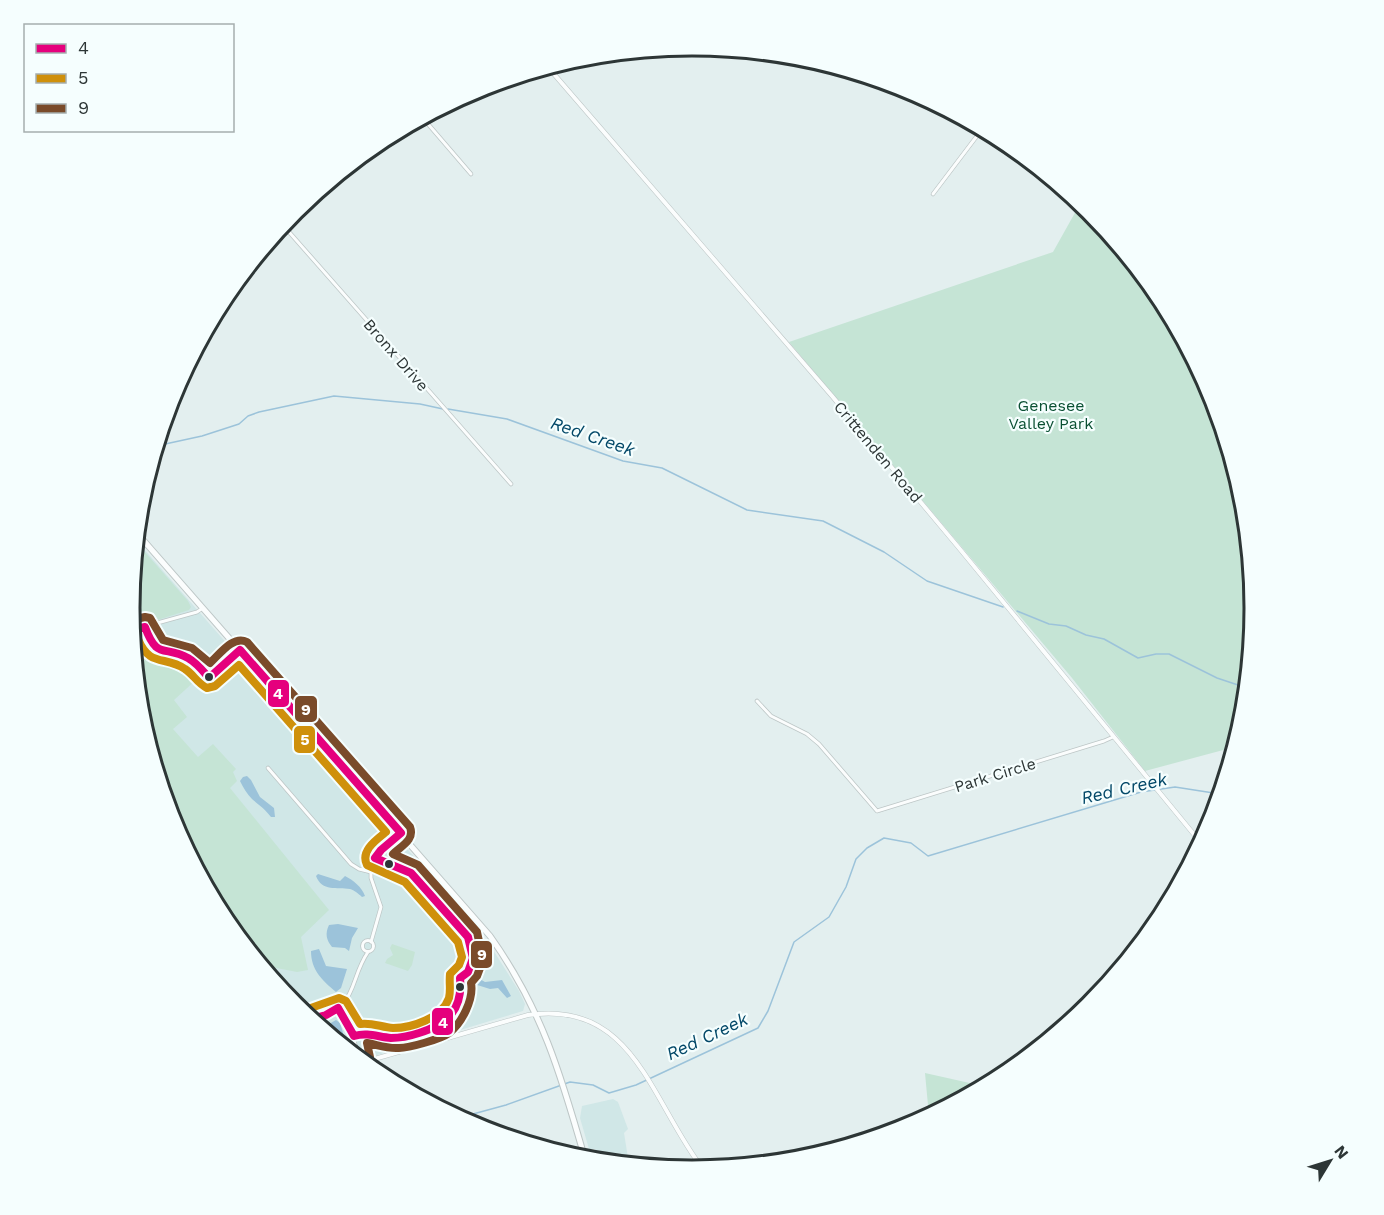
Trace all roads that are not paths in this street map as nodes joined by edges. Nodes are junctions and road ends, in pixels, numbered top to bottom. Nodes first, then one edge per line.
1 (553, 73) edge
2 (427, 123) edge
3 (978, 135) edge
4 (471, 174) dead end
5 (933, 194) dead end
6 (289, 232) edge
7 (511, 484) dead end
8 (144, 541) edge
9 (203, 608) junction
10 (141, 628) edge
11 (757, 701) dead end
12 (1113, 737) junction
13 (268, 768) dead end
14 (401, 833) junction
15 (1195, 835) edge
16 (371, 872) junction
17 (370, 941) junction
18 (366, 951) junction
19 (338, 1008) junction
20 (536, 1013) junction
21 (321, 1016) edge
22 (357, 1046) edge
23 (374, 1058) edge
24 (582, 1149) edge
25 (696, 1160) edge

1 - 12 street, Crittenden Road
2 - 4 street
3 - 5 street
6 - 7 street, Bronx Drive
8 - 9 main road
9 - 10 street
9 - 14 main road
11 - 12 street, Park Circle
12 - 15 street, Crittenden Road
13 - 16 street
14 - 16 street
14 - 20 main road
16 - 17 street
17 - 18 street
17 - 18 street
18 - 19 street
19 - 21 street
19 - 22 street
20 - 23 street
20 - 24 main road
20 - 25 street

